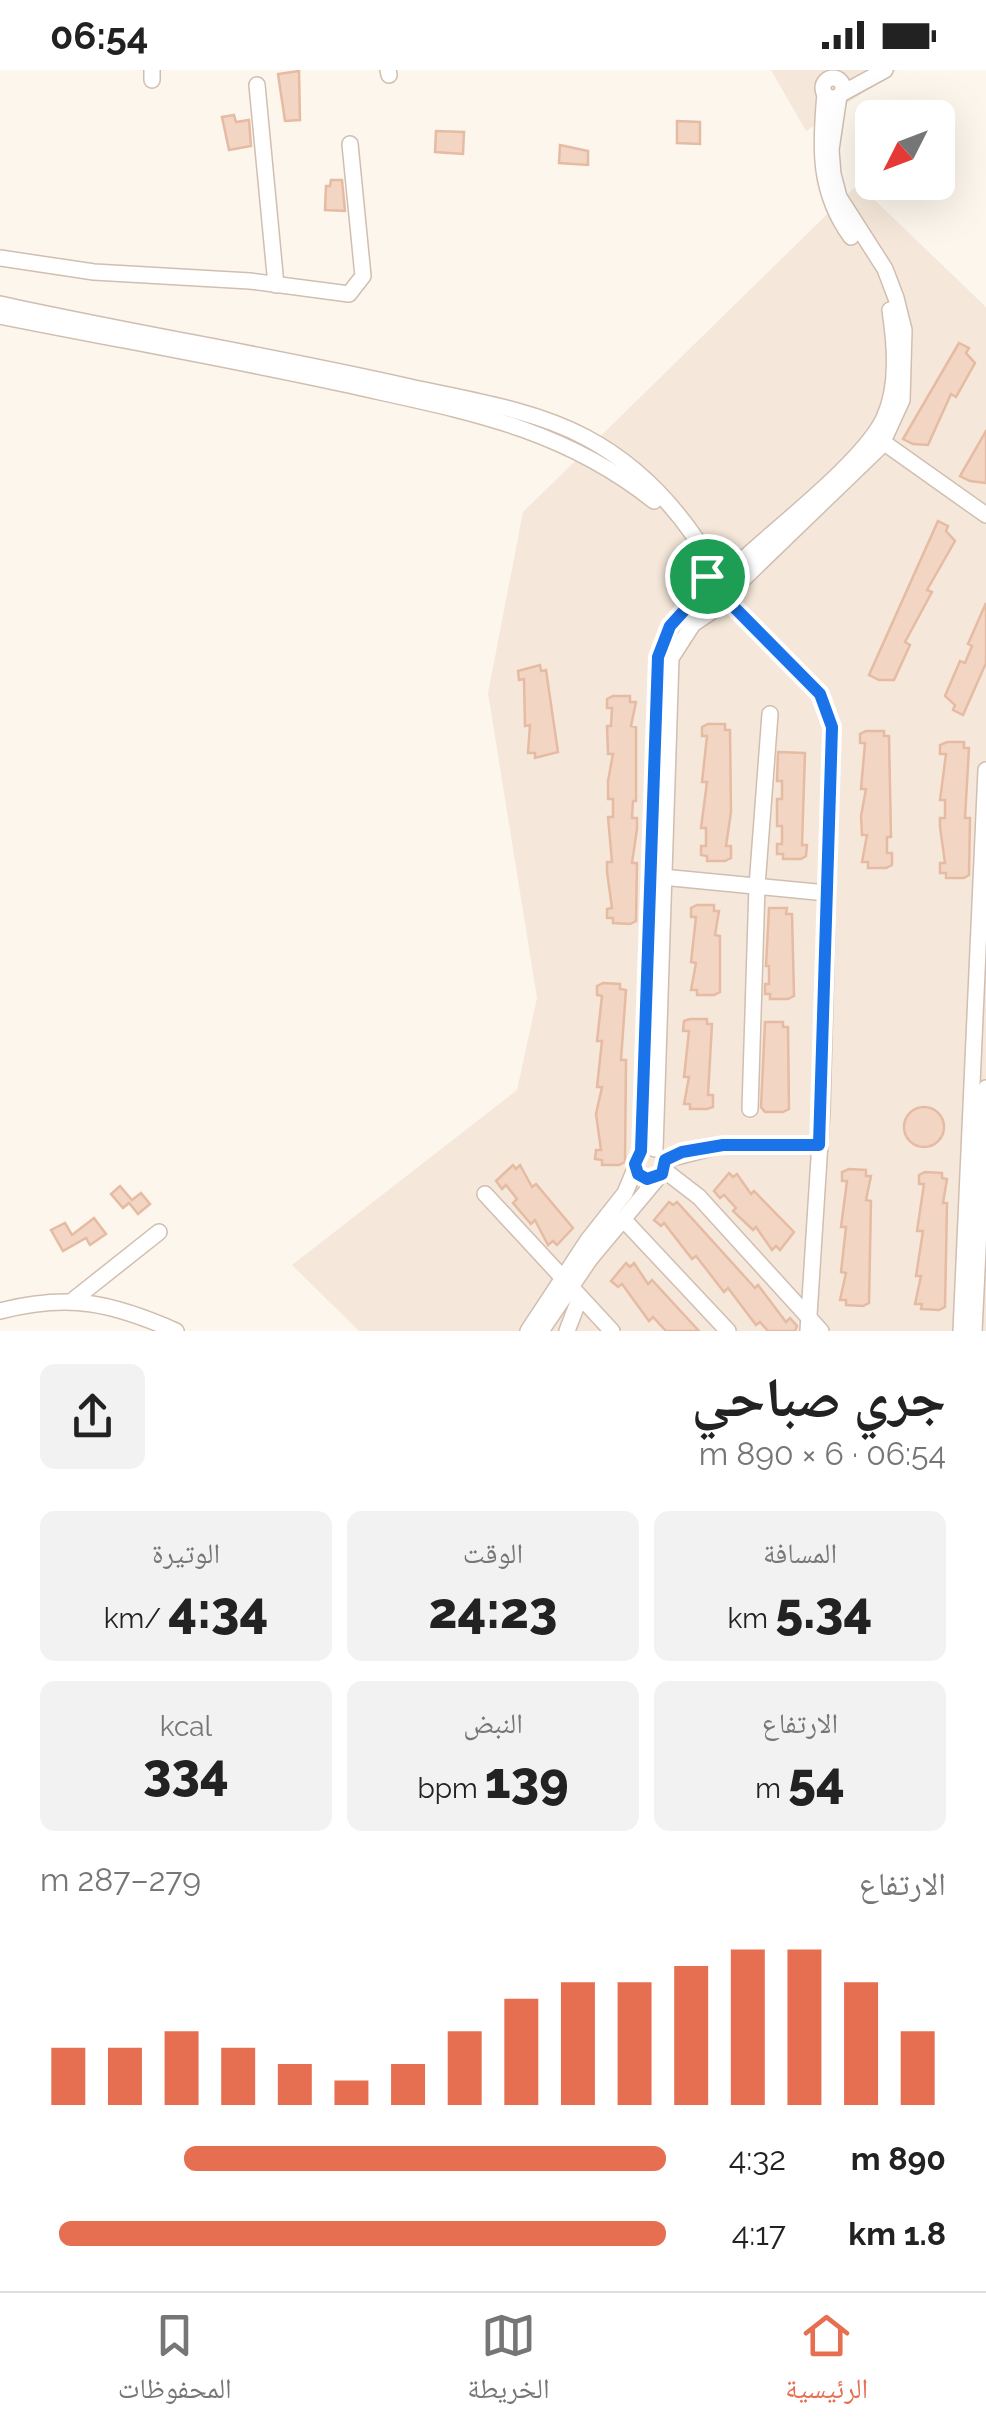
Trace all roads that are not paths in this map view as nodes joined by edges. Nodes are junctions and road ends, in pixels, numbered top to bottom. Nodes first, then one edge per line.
1 (885, 70) edge
2 (833, 84) edge
3 (257, 85) dead end
4 (350, 144) dead end
5 (0, 258) edge
6 (276, 285) junction
7 (0, 304) edge
8 (0, 316) edge
9 (883, 442) junction
10 (986, 514) edge
11 (712, 577) junction
12 (728, 597) junction
13 (770, 714) dead end
14 (986, 770) edge
15 (662, 877) junction
16 (757, 886) junction
17 (827, 894) junction
18 (986, 1088) edge
19 (750, 1109) dead end
20 (819, 1145) junction
21 (657, 1161) junction
22 (636, 1169) junction
23 (486, 1194) dead end
24 (978, 1210) edge
25 (623, 1219) junction
26 (159, 1232) dead end
27 (571, 1286) junction
28 (72, 1301) junction
29 (0, 1311) edge
30 (808, 1324) edge
31 (176, 1331) edge
32 (528, 1331) edge
33 (541, 1331) edge
34 (566, 1331) edge
35 (612, 1331) edge
36 (728, 1331) edge
37 (820, 1331) edge
38 (961, 1331) edge
39 (974, 1331) edge

1 - 2 street
2 - 9 street
2 - 11 street
3 - 6 street
4 - 6 street
5 - 6 street
7 - 11 street
8 - 11 street
9 - 10 street
9 - 12 street
11 - 12 street
11 - 12 street
11 - 21 street
12 - 15 street
12 - 17 street
13 - 16 street
14 - 24 street
15 - 16 street
15 - 21 street
16 - 17 street
16 - 19 street
17 - 20 street
18 - 24 street
20 - 21 street
20 - 30 street
21 - 22 street
21 - 22 street
21 - 25 street
21 - 30 street
22 - 27 street
23 - 27 street
24 - 38 street
24 - 39 street
25 - 27 street
25 - 36 street
26 - 28 street
27 - 32 street
27 - 33 street
27 - 34 street
27 - 35 street
28 - 29 street
28 - 31 street
30 - 37 street

